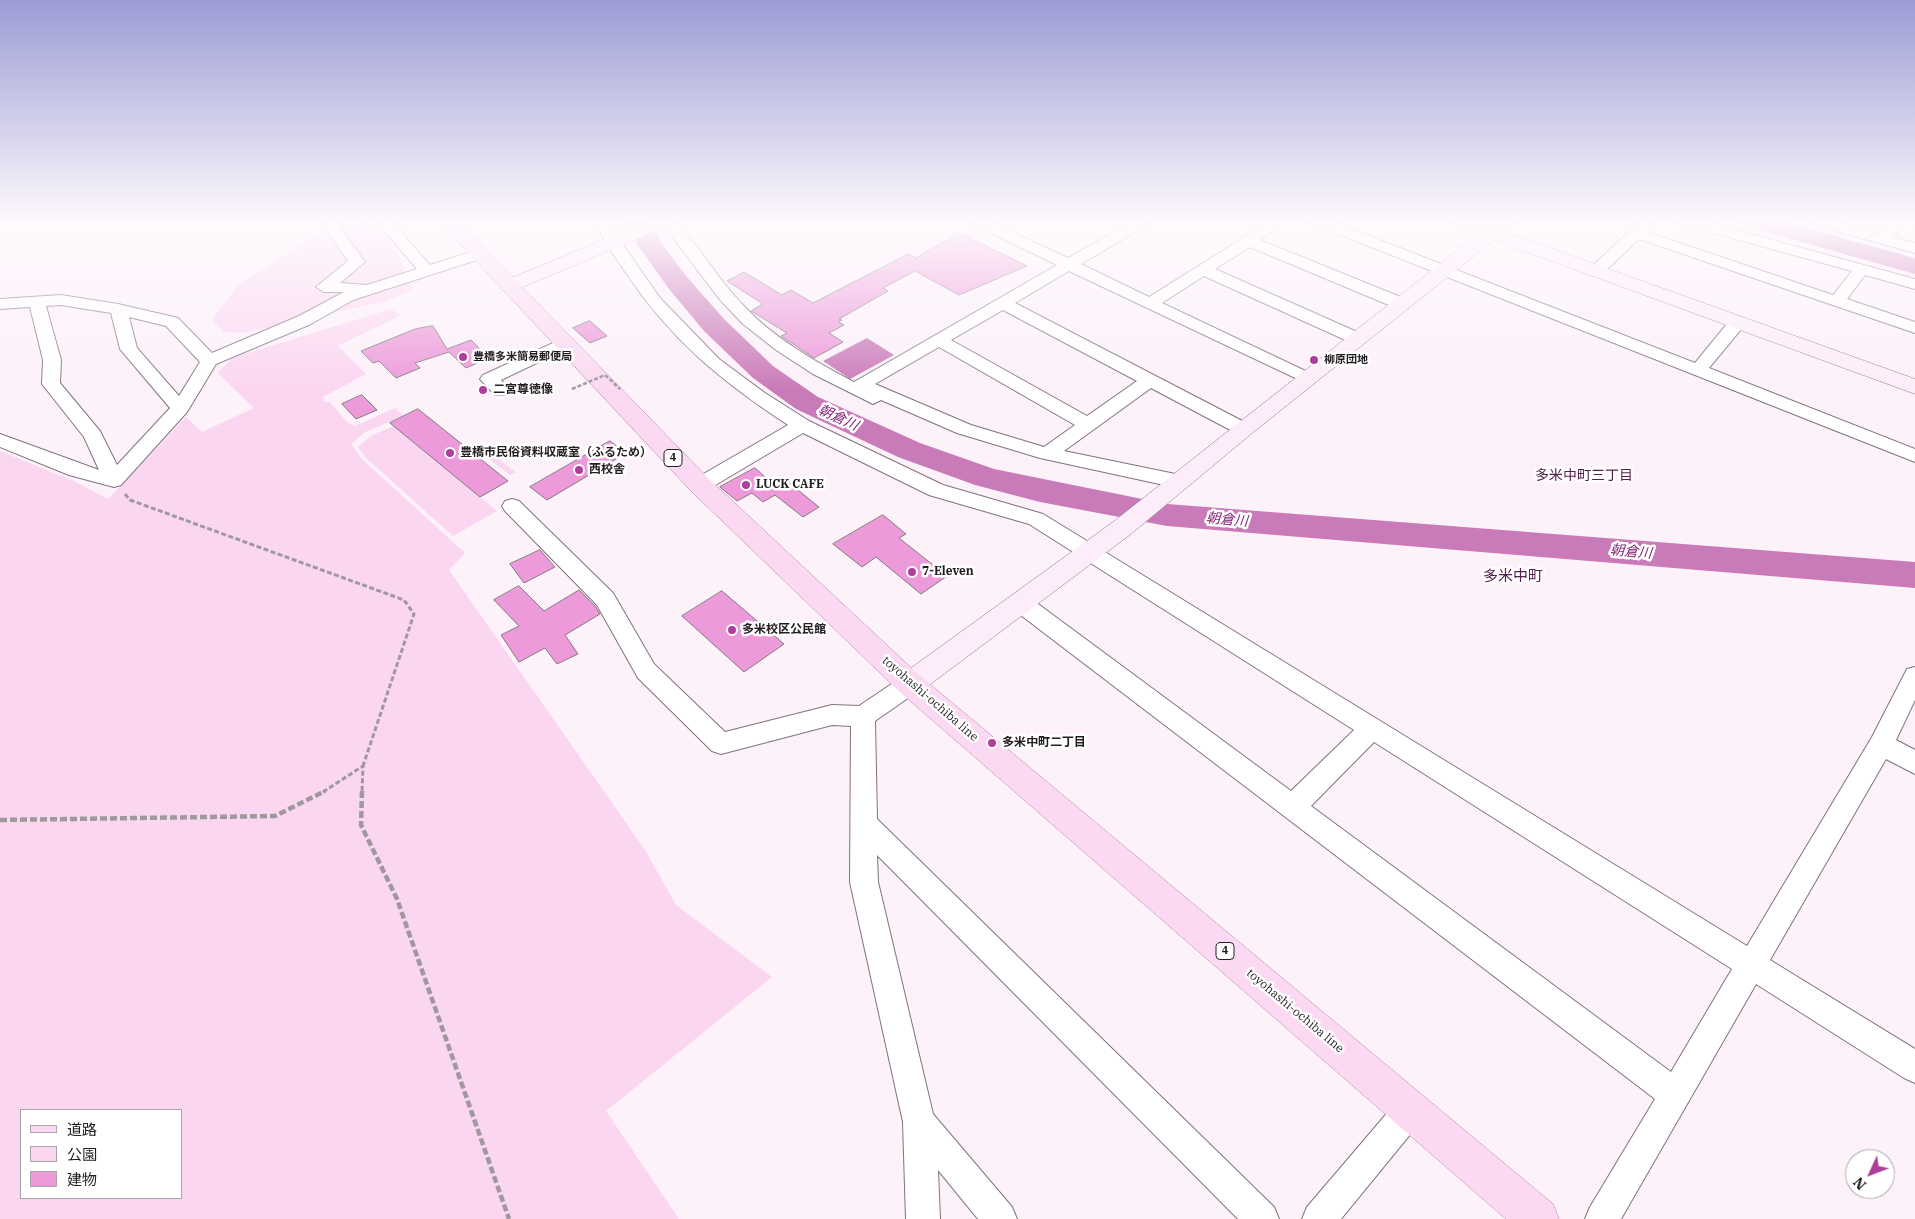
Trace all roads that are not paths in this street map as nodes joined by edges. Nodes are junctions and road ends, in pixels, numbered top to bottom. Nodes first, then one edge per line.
1 (336, 278) edge
2 (402, 278) edge
3 (502, 278) edge
4 (528, 278) edge
5 (640, 278) edge
6 (713, 278) edge
7 (1045, 278) edge
8 (1097, 278) edge
9 (1190, 278) edge
10 (1221, 278) edge
11 (1338, 278) edge
12 (1434, 278) edge
13 (1464, 278) edge
14 (1615, 278) edge
15 (1767, 278) edge
16 (1855, 278) edge
17 (1895, 278) edge
18 (1915, 284) edge
19 (509, 286) junction
20 (371, 288) junction
21 (1837, 302) junction
22 (37, 303) junction
23 (1003, 303) junction
24 (1150, 303) junction
25 (0, 304) edge
26 (1402, 304) junction
27 (118, 309) junction
28 (1736, 323) junction
29 (1915, 328) edge
30 (1358, 339) junction
31 (939, 340) junction
32 (564, 342) junction
33 (209, 361) junction
34 (1698, 370) junction
35 (1308, 379) junction
36 (1150, 380) junction
37 (1915, 387) edge
38 (501, 391) dead end
39 (180, 408) junction
40 (1088, 424) junction
41 (802, 425) junction
42 (964, 429) junction
43 (1243, 429) junction
44 (0, 440) edge
45 (1047, 454) junction
46 (1915, 456) edge
47 (114, 480) junction
48 (700, 485) junction
49 (1173, 486) junction
50 (512, 506) dead end
51 (1089, 553) junction
52 (1022, 604) junction
53 (1915, 676) edge
54 (910, 684) junction
55 (863, 716) junction
56 (1371, 729) junction
57 (1880, 744) junction
58 (1915, 763) edge
59 (1293, 806) junction
60 (864, 824) junction
61 (1749, 965) junction
62 (1915, 1068) edge
63 (1676, 1095) junction
64 (1411, 1109) junction
65 (919, 1122) junction
66 (923, 1219) edge
67 (1000, 1219) edge
68 (1262, 1219) edge
69 (1319, 1219) edge
70 (1538, 1219) edge
71 (1602, 1219) edge

1 - 20 street
2 - 20 street
3 - 19 main road, toyohashi-ochiba line / 4
4 - 19 street
5 - 41 street
6 - 42 street
7 - 23 street
8 - 24 street
9 - 24 street
10 - 30 street
11 - 26 street
12 - 26 street
13 - 34 street
14 - 28 street
15 - 21 street
16 - 21 street
17 - 18 street
19 - 32 main road, toyohashi-ochiba line / 4
20 - 33 street
21 - 29 street
22 - 25 street
22 - 27 street
22 - 47 street
23 - 31 street
23 - 36 street
24 - 35 street
26 - 30 street
27 - 33 street
27 - 39 street
28 - 34 street
28 - 37 street
30 - 35 street
31 - 40 street
31 - 42 street
32 - 38 street
32 - 48 main road, toyohashi-ochiba line / 4
33 - 39 street
34 - 46 street
35 - 43 street
36 - 40 street
36 - 43 street
39 - 47 street
40 - 45 street
41 - 48 street
41 - 51 street
42 - 45 street
43 - 49 street
44 - 47 street
45 - 49 street
48 - 54 main road, toyohashi-ochiba line / 4
49 - 51 street
50 - 55 street
51 - 52 street
51 - 56 street
52 - 54 street
52 - 59 street
53 - 57 street
54 - 55 street
54 - 64 main road, toyohashi-ochiba line / 4
55 - 60 street
56 - 59 street
56 - 61 street
57 - 58 street
57 - 61 street
59 - 63 street
60 - 65 street
60 - 68 street
61 - 62 street
61 - 63 street
63 - 71 street
64 - 69 street
64 - 70 main road, toyohashi-ochiba line / 4
65 - 66 street
65 - 67 street

